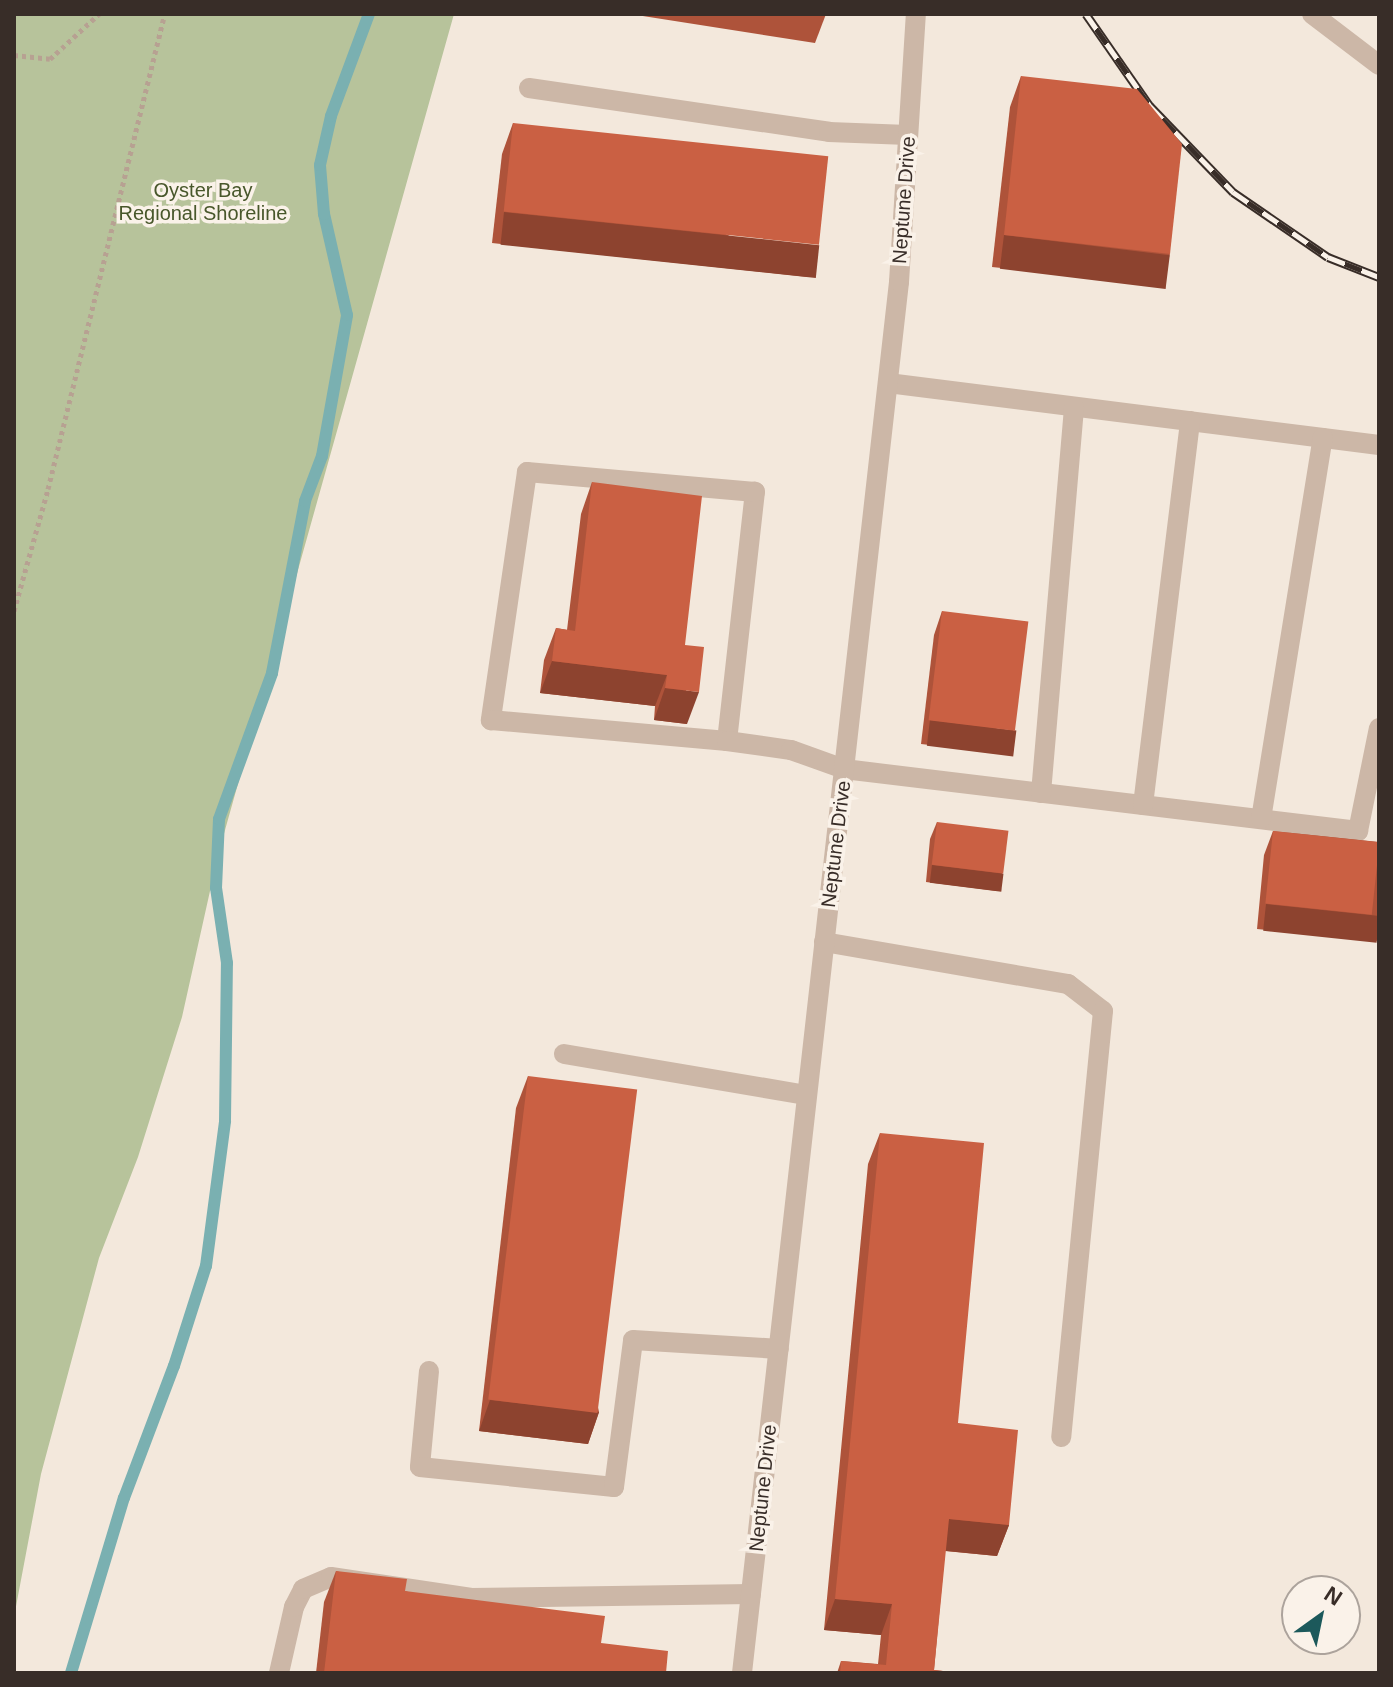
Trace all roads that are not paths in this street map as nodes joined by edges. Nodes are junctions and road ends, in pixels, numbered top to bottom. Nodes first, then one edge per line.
1 (916, 14) edge
2 (1312, 14) edge
3 (1379, 65) edge
4 (529, 88) dead end
5 (908, 135) junction
6 (888, 383) junction
7 (1074, 407) junction
8 (1190, 421) junction
9 (1323, 438) junction
10 (1379, 445) edge
11 (1379, 728) edge
12 (727, 741) junction
13 (844, 769) junction
14 (1041, 793) junction
15 (1143, 805) junction
16 (1261, 819) junction
17 (824, 942) junction
18 (564, 1054) dead end
19 (807, 1095) junction
20 (779, 1349) junction
21 (429, 1371) dead end
22 (1061, 1437) dead end
23 (751, 1594) junction
24 (279, 1673) edge
25 (742, 1673) edge

1 - 5 street, Neptune Drive
2 - 3 street
4 - 5 street
5 - 6 street, Neptune Drive
6 - 7 street
6 - 13 street, Neptune Drive
7 - 8 street
7 - 14 street
8 - 9 street
8 - 15 street
9 - 10 street
9 - 16 street
11 - 16 street
12 - 12 street
12 - 13 street
13 - 14 street
13 - 17 street, Neptune Drive
14 - 15 street
15 - 16 street
17 - 19 street, Neptune Drive
17 - 22 street
18 - 19 street
19 - 20 street, Neptune Drive
20 - 21 street
20 - 23 street, Neptune Drive
23 - 24 street
23 - 25 street, Neptune Drive

